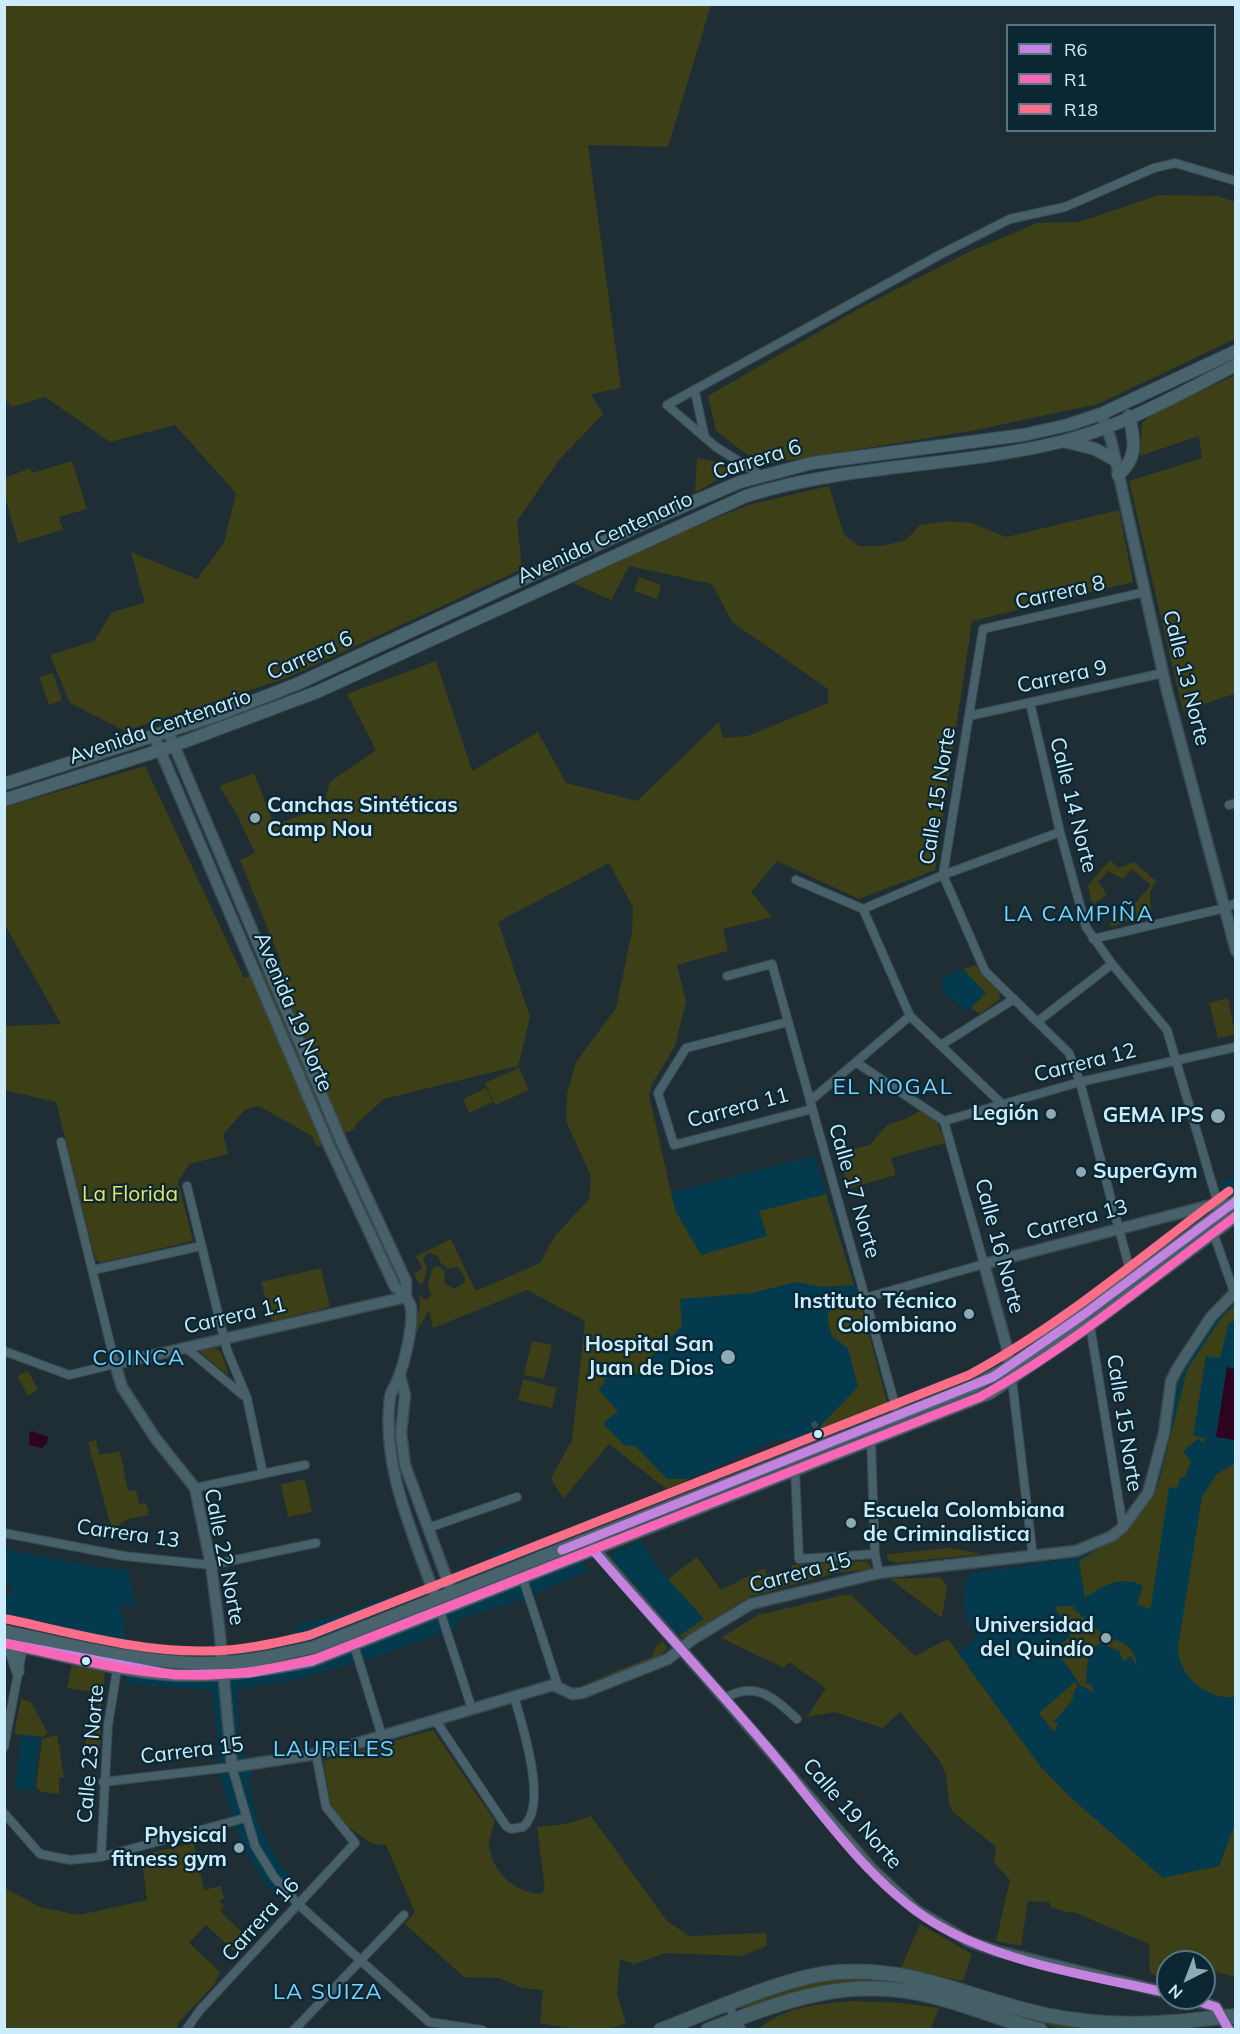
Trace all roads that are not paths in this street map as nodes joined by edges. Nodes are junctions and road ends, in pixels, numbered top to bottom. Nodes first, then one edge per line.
1 (1236, 181) edge
2 (1236, 351) edge
3 (1236, 365) edge
4 (695, 392) junction
5 (1101, 414) junction
6 (1129, 416) junction
7 (1107, 429) junction
8 (706, 439) junction
9 (1063, 442) junction
10 (1115, 460) junction
11 (1118, 475) junction
12 (762, 476) junction
13 (1145, 592) junction
14 (983, 629) joint
15 (1163, 673) junction
16 (1030, 703) junction
17 (969, 716) junction
18 (168, 731) junction
19 (154, 736) junction
20 (173, 746) junction
21 (160, 750) junction
22 (4, 784) edge
23 (4, 801) edge
24 (1059, 832) junction
25 (943, 875) junction
26 (796, 880) dead end
27 (1236, 903) edge
28 (1225, 908) junction
29 (863, 909) junction
30 (1093, 939) junction
31 (1236, 951) edge
32 (1112, 963) junction
33 (727, 976) dead end
34 (1014, 999) junction
35 (910, 1016) junction
36 (788, 1022) junction
37 (1037, 1022) junction
38 (941, 1045) junction
39 (1236, 1047) edge
40 (1176, 1059) junction
41 (857, 1063) junction
42 (1080, 1082) junction
43 (1002, 1104) junction
44 (811, 1105) junction
45 (944, 1121) junction
46 (61, 1142) dead end
47 (187, 1185) dead end
48 (1228, 1203) edge
49 (1236, 1216) edge
50 (1119, 1229) junction
51 (1213, 1232) junction
52 (201, 1246) junction
53 (984, 1264) junction
54 (93, 1270) junction
55 (1132, 1278) junction
56 (1235, 1292) edge
57 (406, 1297) junction
58 (865, 1298) junction
59 (1090, 1325) junction
60 (224, 1338) junction
61 (185, 1347) junction
62 (4, 1351) edge
63 (115, 1364) junction
64 (1009, 1367) junction
65 (400, 1375) junction
66 (1012, 1380) junction
67 (247, 1398) junction
68 (899, 1422) junction
69 (871, 1440) junction
70 (304, 1465) dead end
71 (795, 1469) junction
72 (263, 1474) junction
73 (195, 1488) junction
74 (517, 1497) dead end
75 (1123, 1527) junction
76 (428, 1528) junction
77 (4, 1533) edge
78 (316, 1543) dead end
79 (590, 1545) junction
80 (875, 1554) junction
81 (1033, 1557) junction
82 (211, 1565) junction
83 (879, 1573) junction
84 (523, 1579) junction
85 (452, 1593) junction
86 (438, 1605) junction
87 (4, 1631) edge
88 (4, 1644) edge
89 (354, 1645) junction
90 (23, 1647) junction
91 (681, 1649) junction
92 (119, 1660) junction
93 (223, 1668) junction
94 (18, 1671) junction
95 (558, 1686) junction
96 (514, 1696) junction
97 (725, 1698) junction
98 (472, 1709) junction
99 (797, 1719) dead end
100 (435, 1721) junction
101 (382, 1736) junction
102 (4, 1747) edge
103 (316, 1754) junction
104 (232, 1767) junction
105 (103, 1782) junction
106 (4, 1813) edge
107 (245, 1818) junction
108 (101, 1857) junction
109 (299, 1905) junction
110 (404, 1915) dead end
111 (361, 1962) junction
112 (1156, 1990) edge
113 (729, 2004) junction
114 (1216, 2007) edge
115 (1230, 2020) edge
116 (429, 2022) junction
117 (738, 2024) edge
118 (186, 2030) edge
119 (294, 2030) edge
120 (423, 2030) edge
121 (482, 2030) edge
122 (661, 2030) edge
123 (708, 2030) edge
124 (1040, 2030) edge

1 - 4 street
2 - 5 main road, Carrera 6
3 - 6 main road, Avenida Centenario
4 - 8 street
4 - 8 street
5 - 7 street, Calle 13 Norte
5 - 12 main road, Carrera 6
6 - 7 main road, Avenida Centenario
6 - 11 main road
7 - 9 main road, Avenida Centenario
7 - 10 street, Calle 13 Norte
8 - 12 street
9 - 10 main road
9 - 20 main road, Avenida Centenario
10 - 11 street, Calle 13 Norte
11 - 13 street, Calle 13 Norte
12 - 18 main road, Carrera 6
13 - 14 street, Carrera 8
13 - 15 street, Calle 13 Norte
14 - 17 street, Calle 15 Norte
15 - 16 street, Carrera 9
15 - 28 street, Calle 13 Norte
16 - 17 street, Carrera 9
16 - 24 street, Calle 14 Norte
17 - 25 street, Calle 15 Norte
18 - 19 main road, Carrera 6
18 - 20 street, Avenida 19 Norte
19 - 21 street, Avenida 19 Norte
19 - 22 main road, Carrera 6
20 - 21 main road, Avenida Centenario
20 - 57 street, Avenida 19 Norte
21 - 23 main road, Avenida Centenario
21 - 57 street, Avenida 19 Norte
24 - 25 street
24 - 30 street, Calle 14 Norte
25 - 29 street
25 - 34 street, Calle 15 Norte
26 - 29 street
27 - 28 street
28 - 30 street
28 - 31 street, Calle 13 Norte
29 - 35 street
30 - 32 street, Calle 14 Norte
32 - 37 street
32 - 40 street, Calle 14 Norte
33 - 36 street, Calle 17 Norte
34 - 37 street, Calle 15 Norte
34 - 38 street
35 - 38 street
35 - 41 street, Carrera 11
36 - 44 street, Calle 17 Norte
36 - 44 street, Carrera 11
37 - 42 street, Calle 15 Norte
38 - 43 street
39 - 40 street, Carrera 12
40 - 42 street, Carrera 12
40 - 48 street, Calle 14 Norte
41 - 44 street, Carrera 11
41 - 45 street
42 - 43 street, Carrera 12
42 - 50 street, Calle 15 Norte
43 - 45 street, Carrera 12
44 - 58 street, Calle 17 Norte
45 - 53 street, Calle 16 Norte
46 - 54 street, Calle 22 Norte
47 - 52 street
48 - 50 street, Carrera 13
48 - 55 main road
49 - 51 main road
50 - 53 street, Carrera 13
50 - 55 street, Calle 15 Norte
51 - 56 street
51 - 59 main road
52 - 54 street
52 - 60 street
53 - 58 street, Carrera 13
53 - 64 street, Calle 16 Norte
54 - 63 street, Calle 22 Norte
55 - 64 main road
56 - 75 street, Carrera 15
57 - 60 street, Carrera 11
57 - 65 street, Avenida 19 Norte
58 - 68 street, Calle 17 Norte
59 - 66 main road
59 - 75 street, Calle 15 Norte
60 - 61 street, Carrera 11
60 - 67 street
61 - 63 street, Carrera 11
61 - 67 street
62 - 63 street, Carrera 11
63 - 73 street, Calle 22 Norte
64 - 66 street, Calle 16 Norte
64 - 68 main road
65 - 76 street, Avenida 19 Norte
65 - 86 street, Avenida 19 Norte
66 - 68 main road
66 - 81 street, Calle 16 Norte
67 - 72 street
68 - 69 main road
68 - 79 main road
69 - 71 main road
69 - 80 street
70 - 72 street
71 - 79 main road
71 - 80 street, Carrera 15
72 - 73 street
73 - 82 street, Calle 22 Norte
74 - 76 street
75 - 81 street, Carrera 15
76 - 85 street, Avenida 19 Norte
77 - 82 street, Carrera 13
78 - 82 street, Carrera 13
79 - 84 main road
79 - 85 main road
79 - 91 street, Calle 19 Norte
80 - 83 street
81 - 83 street, Carrera 15
82 - 93 street, Calle 22 Norte
83 - 91 street, Carrera 15
84 - 86 main road
84 - 95 street
85 - 86 main road
86 - 89 main road
86 - 93 main road
86 - 98 street
87 - 92 main road
88 - 90 main road
88 - 94 main road
89 - 93 main road
89 - 101 street
90 - 92 main road
90 - 94 street
91 - 95 street, Carrera 15
91 - 97 street, Calle 19 Norte
92 - 93 main road
92 - 105 street, Calle 23 Norte
93 - 104 street, Calle 22 Norte
94 - 102 street
95 - 96 street, Carrera 15
96 - 98 street, Carrera 15
96 - 100 street
97 - 99 street
97 - 112 street, Calle 19 Norte
98 - 100 street, Carrera 15
100 - 101 street, Carrera 15
101 - 103 street, Carrera 15
103 - 104 street, Carrera 15
103 - 109 street, Carrera 16
104 - 105 street, Carrera 15
104 - 107 street, Calle 22 Norte
105 - 108 street, Calle 23 Norte
106 - 108 street
107 - 108 street
107 - 109 street, Calle 22 Norte
109 - 111 street, Calle 22 Norte
109 - 118 street, Carrera 16
110 - 111 street
111 - 116 street, Calle 22 Norte
111 - 119 street
113 - 115 main road
113 - 117 street
113 - 122 main road
114 - 115 street
116 - 120 street
116 - 121 street
117 - 123 main road
117 - 124 main road

